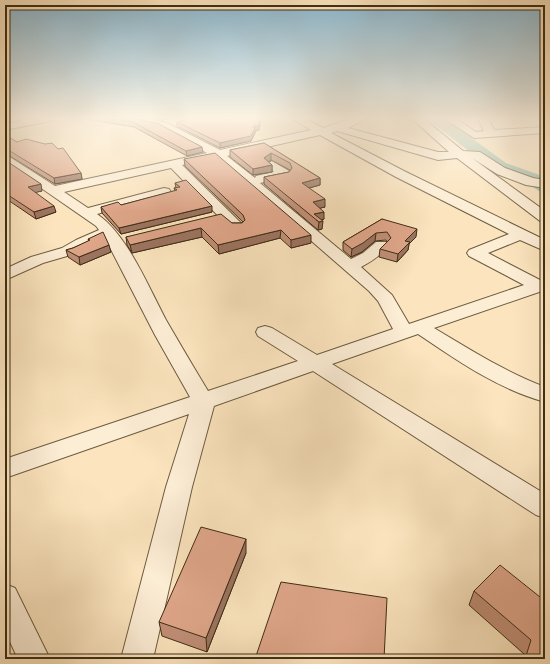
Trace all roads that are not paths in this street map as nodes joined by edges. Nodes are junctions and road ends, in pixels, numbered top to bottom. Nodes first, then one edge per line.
1 (209, 149) edge
2 (237, 149) edge
3 (353, 149) edge
4 (413, 149) edge
5 (453, 149) edge
6 (217, 153) junction
7 (459, 154) junction
8 (5, 158) edge
9 (173, 163) junction
10 (272, 165) edge
11 (18, 167) junction
12 (5, 170) edge
13 (250, 182) junction
14 (545, 184) edge
15 (53, 190) junction
16 (164, 192) edge
17 (85, 212) junction
18 (225, 215) junction
19 (545, 218) edge
20 (209, 219) edge
21 (237, 227) edge
22 (520, 234) junction
23 (119, 237) junction
24 (381, 245) dead end
25 (545, 246) edge
26 (350, 266) junction
27 (5, 275) edge
28 (540, 289) edge
29 (412, 330) junction
30 (265, 332) dead end
31 (317, 363) junction
32 (545, 395) edge
33 (204, 402) junction
34 (5, 469) edge
35 (545, 507) edge
36 (5, 598) edge
37 (34, 659) edge
38 (137, 659) edge

1 - 6 street
2 - 6 street
3 - 22 street
4 - 7 street
5 - 7 street
6 - 9 street
6 - 13 street
7 - 14 street
7 - 19 street
8 - 11 street
9 - 15 street
9 - 18 street
10 - 13 street
11 - 12 street
11 - 15 street
13 - 26 street
15 - 17 street
16 - 17 street
17 - 23 street
18 - 20 street
18 - 21 street
22 - 25 street
22 - 28 street
23 - 27 street
23 - 33 street
24 - 26 street
26 - 29 street
28 - 29 street
29 - 31 street
29 - 32 street
30 - 31 street
31 - 33 street
31 - 35 street
33 - 34 street
33 - 38 street
36 - 37 street

